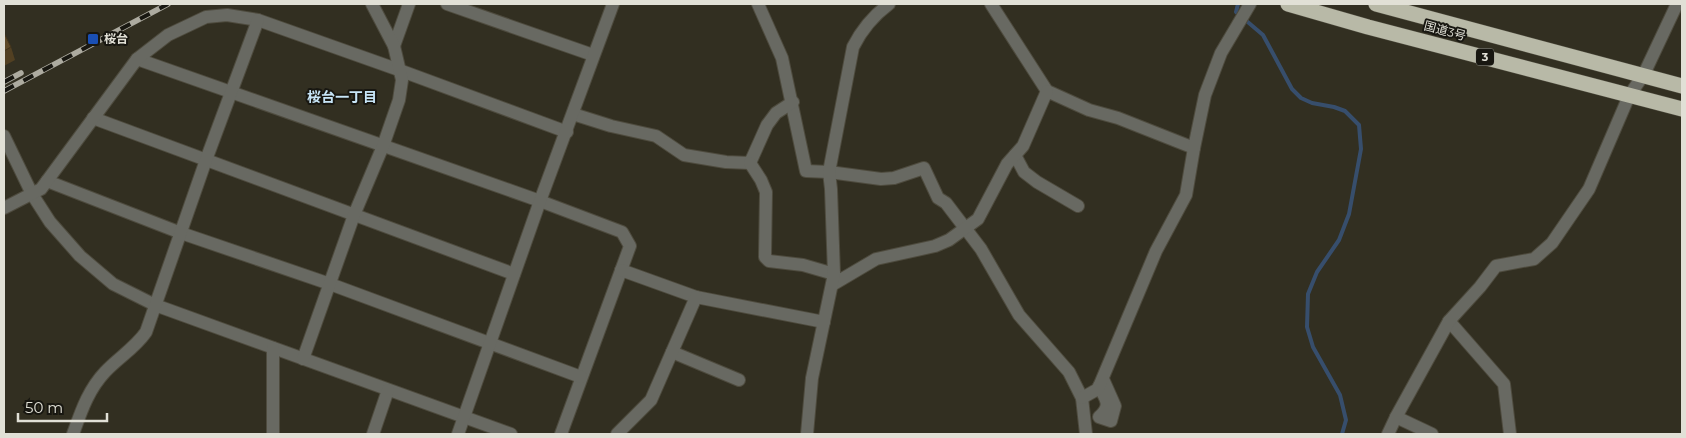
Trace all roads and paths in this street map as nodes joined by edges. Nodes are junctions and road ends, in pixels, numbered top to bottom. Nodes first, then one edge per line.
1 (372, 4) edge
2 (409, 4) edge
3 (447, 4) edge
4 (613, 4) edge
5 (758, 4) edge
6 (889, 4) edge
7 (991, 4) edge
8 (1250, 4) edge
9 (1288, 4) edge
10 (1376, 4) edge
11 (1677, 4) edge
12 (258, 20) junction
13 (394, 46) junction
14 (593, 55) junction
15 (137, 59) junction
16 (400, 70) junction
17 (1644, 74) junction
18 (1682, 86) edge
19 (1047, 91) junction
20 (232, 93) junction
21 (1629, 96) junction
22 (793, 102) junction
23 (1682, 109) edge
24 (574, 114) junction
25 (94, 118) junction
26 (567, 132) junction
27 (4, 136) edge
28 (383, 146) junction
29 (1194, 148) junction
30 (1015, 155) junction
31 (206, 160) junction
32 (750, 163) junction
33 (829, 172) junction
34 (47, 181) junction
35 (32, 194) junction
36 (540, 201) junction
37 (1078, 206) dead end
38 (4, 208) edge
39 (354, 215) junction
40 (965, 229) junction
41 (180, 233) junction
42 (621, 270) junction
43 (514, 274) junction
44 (833, 280) junction
45 (330, 284) junction
46 (696, 297) junction
47 (156, 305) junction
48 (1449, 321) junction
49 (824, 322) junction
50 (490, 343) junction
51 (273, 348) junction
52 (672, 352) junction
53 (303, 360) junction
54 (581, 376) junction
55 (740, 380) dead end
56 (388, 390) junction
57 (1082, 398) junction
58 (1396, 417) junction
59 (464, 418) junction
60 (73, 434) edge
61 (273, 434) edge
62 (372, 434) edge
63 (458, 434) edge
64 (511, 434) edge
65 (561, 434) edge
66 (617, 434) edge
67 (807, 434) edge
68 (1086, 434) edge
69 (1388, 434) edge
70 (1432, 434) edge
71 (1510, 434) edge

1 - 13 street
2 - 13 street
3 - 14 street
4 - 14 street
5 - 22 street
6 - 33 street
7 - 19 street
8 - 29 street
9 - 21 highway, 国道3号 / 3
10 - 17 highway, 国道3号 / 3
11 - 17 street
12 - 15 street
12 - 16 street
12 - 20 street
13 - 16 street
14 - 24 street
15 - 20 street
15 - 25 street
16 - 26 street
16 - 28 street
17 - 18 highway, 国道3号 / 3
17 - 21 street
19 - 29 street
19 - 30 street
20 - 28 street
20 - 31 street
21 - 23 highway, 国道3号 / 3
21 - 48 street
22 - 32 street
22 - 33 street
24 - 26 street
24 - 32 street
25 - 31 street
25 - 34 street
26 - 36 street
27 - 35 street
28 - 36 street
28 - 39 street
29 - 57 street
30 - 37 street
30 - 40 street
31 - 39 street
31 - 41 street
32 - 44 street
33 - 40 street
33 - 44 street
34 - 35 street
34 - 41 street
35 - 38 street
35 - 47 street
36 - 42 street
36 - 43 street
39 - 43 street
39 - 45 street
40 - 44 street
40 - 57 street
41 - 45 street
41 - 47 street
42 - 46 street
42 - 54 street
43 - 50 street
44 - 49 street
45 - 50 street
45 - 53 street
46 - 49 street
46 - 52 street
47 - 51 street
47 - 60 street
48 - 58 street
48 - 71 street
49 - 67 street
50 - 54 street
50 - 59 street
51 - 53 street
51 - 61 street
52 - 55 street
52 - 66 street
53 - 56 street
54 - 65 street
56 - 59 street
56 - 62 street
57 - 68 street
58 - 69 street
58 - 70 street
59 - 63 street
59 - 64 street

